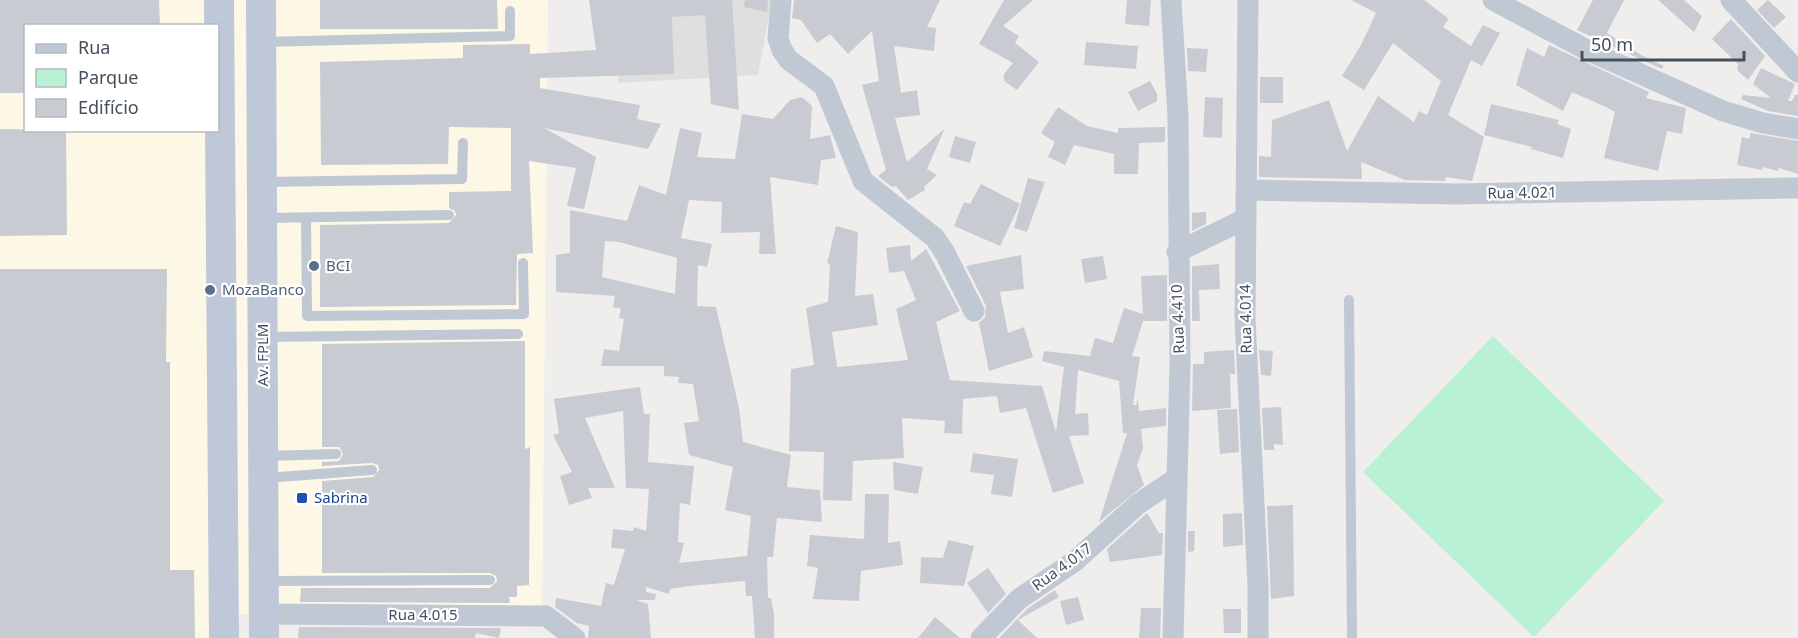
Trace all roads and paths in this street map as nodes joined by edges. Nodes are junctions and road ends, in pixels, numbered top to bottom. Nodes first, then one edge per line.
1 (219, 0) edge
2 (261, 0) edge
3 (781, 0) edge
4 (1171, 0) edge
5 (1248, 0) edge
6 (1493, 0) edge
7 (1731, 0) edge
8 (510, 11) dead end
9 (261, 42) junction
10 (1798, 72) edge
11 (1798, 129) edge
12 (262, 143) junction
13 (463, 143) dead end
14 (220, 146) junction
15 (262, 182) junction
16 (1798, 188) edge
17 (1246, 190) junction
18 (448, 215) dead end
19 (264, 218) junction
20 (306, 218) junction
21 (1245, 219) junction
22 (1177, 252) junction
23 (524, 263) dead end
24 (1349, 300) dead end
25 (974, 311) dead end
26 (518, 334) dead end
27 (263, 337) junction
28 (336, 454) dead end
29 (263, 467) junction
30 (372, 470) dead end
31 (1177, 478) junction
32 (489, 580) dead end
33 (263, 581) junction
34 (264, 626) edge
35 (224, 638) edge
36 (575, 638) edge
37 (981, 638) edge
38 (1173, 638) edge
39 (1258, 638) edge
40 (1352, 638) edge

1 - 14 main road
2 - 9 main road, Av. FPLM
3 - 25 street
4 - 22 street, Rua 4.410
5 - 17 street, Rua 4.014
6 - 11 street
7 - 10 street
8 - 9 lane
9 - 12 main road, Av. FPLM
12 - 14 main road
12 - 15 main road, Av. FPLM
13 - 15 lane
14 - 35 main road
15 - 19 main road, Av. FPLM
16 - 17 street, Rua 4.021
17 - 21 street, Rua 4.014
18 - 20 lane
19 - 20 lane
19 - 27 main road, Av. FPLM
20 - 23 lane
21 - 22 street
21 - 39 street, Rua 4.014
22 - 31 street, Rua 4.410
24 - 40 lane
26 - 27 lane
27 - 29 main road, Av. FPLM
28 - 29 lane
29 - 30 lane
29 - 33 main road, Av. FPLM
31 - 37 street, Rua 4.017
31 - 38 street, Rua 4.410
32 - 33 lane
33 - 34 main road, Av. FPLM
34 - 36 street, Rua 4.015

